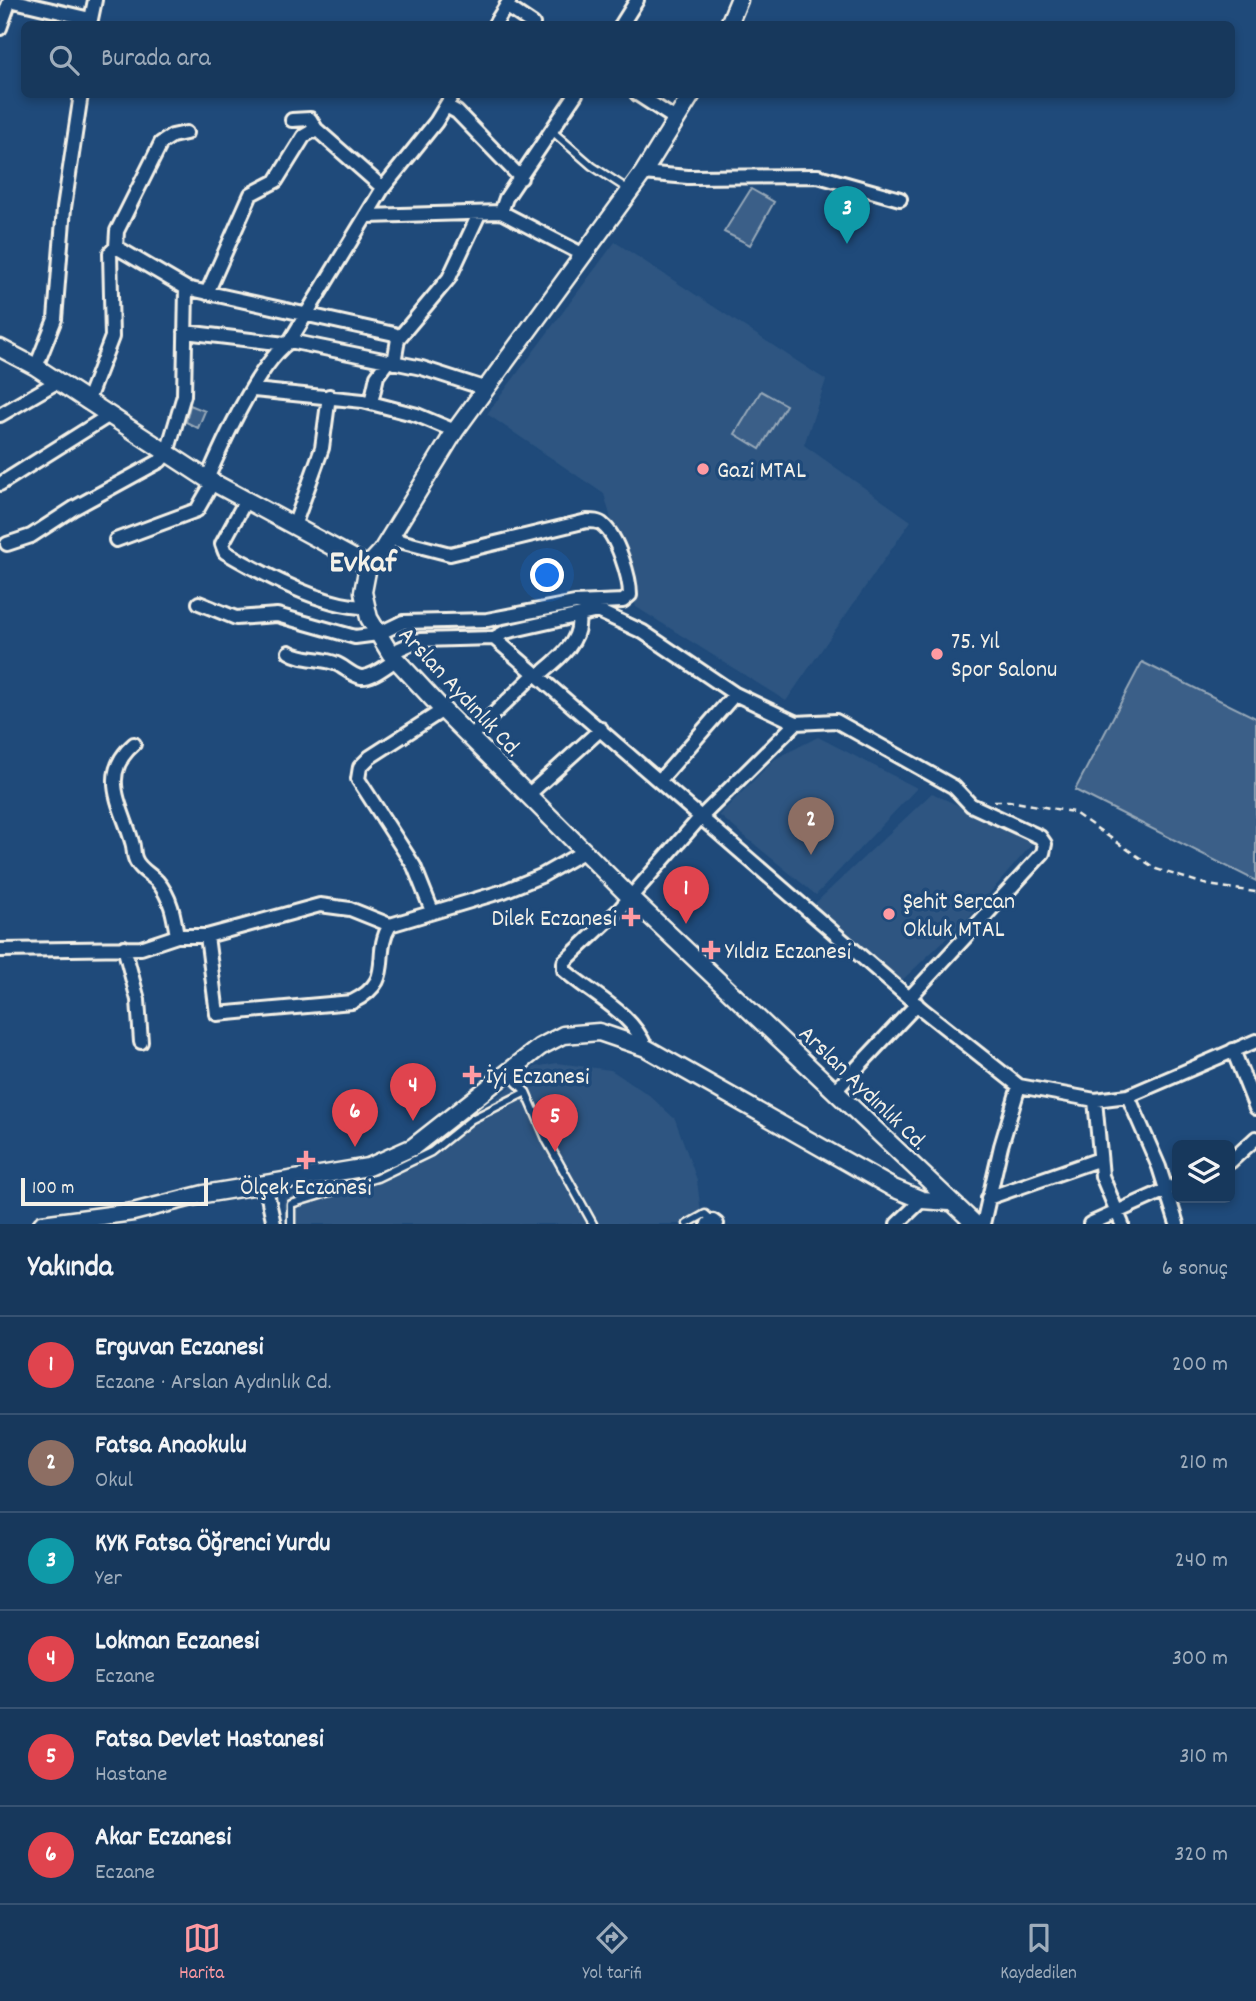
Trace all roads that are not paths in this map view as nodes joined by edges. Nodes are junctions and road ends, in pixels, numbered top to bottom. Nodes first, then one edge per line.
1 (10, 0) edge
2 (96, 0) edge
3 (637, 0) edge
4 (738, 0) edge
5 (508, 3) edge
6 (86, 21) edge
7 (90, 21) edge
8 (497, 21) edge
9 (529, 21) edge
10 (624, 21) edge
11 (730, 21) edge
12 (0, 28) edge
13 (79, 98) edge
14 (574, 98) edge
15 (643, 98) edge
16 (690, 98) edge
17 (449, 100) edge
18 (292, 120) dead end
19 (677, 120) junction
20 (316, 129) junction
21 (553, 132) junction
22 (186, 133) dead end
23 (643, 173) junction
24 (521, 178) junction
25 (383, 187) junction
26 (630, 190) junction
27 (900, 199) dead end
28 (501, 212) junction
29 (479, 214) junction
30 (368, 216) junction
31 (116, 247) junction
32 (584, 255) junction
33 (186, 288) junction
34 (207, 293) junction
35 (306, 314) junction
36 (185, 332) junction
37 (398, 339) junction
38 (288, 343) junction
39 (0, 348) edge
40 (391, 362) junction
41 (36, 367) junction
42 (55, 383) junction
43 (487, 388) junction
44 (254, 390) junction
45 (329, 396) junction
46 (87, 402) junction
47 (370, 403) junction
48 (0, 415) edge
49 (108, 416) junction
50 (455, 431) junction
51 (167, 453) junction
52 (210, 481) junction
53 (0, 484) edge
54 (246, 500) junction
55 (294, 526) junction
56 (388, 538) junction
57 (116, 540) dead end
58 (7, 544) dead end
59 (368, 566) junction
60 (199, 603) dead end
61 (367, 607) junction
62 (578, 618) junction
63 (378, 634) junction
64 (494, 638) junction
65 (289, 652) dead end
66 (393, 656) junction
67 (537, 675) junction
68 (736, 694) junction
69 (443, 710) junction
70 (796, 723) junction
71 (601, 729) junction
72 (470, 737) junction
73 (134, 744) dead end
74 (660, 780) junction
75 (528, 795) junction
76 (699, 818) junction
77 (584, 851) junction
78 (630, 897) junction
79 (432, 911) junction
80 (390, 925) junction
81 (177, 936) junction
82 (207, 936) junction
83 (124, 947) junction
84 (0, 950) edge
85 (914, 1001) junction
86 (1256, 1041) edge
87 (141, 1042) dead end
88 (646, 1048) junction
89 (1233, 1050) junction
90 (507, 1073) junction
91 (1019, 1086) junction
92 (836, 1090) junction
93 (526, 1092) junction
94 (1128, 1096) junction
95 (1095, 1100) junction
96 (1256, 1108) edge
97 (1256, 1138) edge
98 (1235, 1157) edge
99 (1100, 1159) junction
100 (265, 1184) junction
101 (1171, 1188) edge
102 (988, 1198) junction
103 (922, 1200) junction
104 (950, 1202) junction
105 (1119, 1218) edge
106 (88, 1221) edge
107 (712, 1223) edge
108 (43, 1224) edge
109 (274, 1224) edge
110 (291, 1224) edge
111 (593, 1224) edge
112 (687, 1224) edge
113 (897, 1224) edge
114 (975, 1224) edge
115 (983, 1224) edge
116 (1090, 1224) edge
117 (1177, 1224) edge

1 - 6 street
1 - 12 street
2 - 7 street
3 - 10 street
4 - 11 street
5 - 8 street
5 - 9 street
13 - 41 street
14 - 21 street
15 - 19 street
16 - 19 street
17 - 24 street
17 - 25 street
18 - 20 street
19 - 23 street
20 - 25 street
20 - 34 street
21 - 24 street
21 - 26 lane
22 - 31 street
23 - 26 street
23 - 27 street
24 - 28 street
25 - 30 street
26 - 32 street
28 - 29 street
28 - 32 street
29 - 30 street
29 - 37 street
30 - 35 street
31 - 33 street
31 - 46 street
32 - 43 street
33 - 34 street
33 - 36 street
34 - 35 street
35 - 37 street
35 - 38 street
36 - 38 street
36 - 51 street
37 - 40 street
38 - 40 street
38 - 44 street
39 - 41 street
40 - 43 street
40 - 47 street
41 - 42 street
42 - 46 street
42 - 48 street
43 - 50 street
44 - 45 street
44 - 52 street
45 - 47 street
45 - 55 street
46 - 49 street
47 - 50 street
49 - 51 street
49 - 53 street
50 - 56 street
51 - 52 street
51 - 58 street
52 - 54 street
52 - 57 street
54 - 55 street
54 - 61 street
55 - 59 street
56 - 59 street
56 - 63 street
59 - 61 street, Arslan Aydınlık Cd.
60 - 63 street
61 - 63 street, Arslan Aydınlık Cd.
62 - 64 street
62 - 67 street
62 - 68 street
63 - 66 street, Arslan Aydınlık Cd.
64 - 66 street
64 - 67 street
65 - 66 street
66 - 69 street, Arslan Aydınlık Cd.
67 - 71 street
67 - 72 street
68 - 70 street
68 - 74 street
69 - 72 street, Arslan Aydınlık Cd.
69 - 79 street
70 - 76 street
70 - 85 street
71 - 74 street
71 - 75 street
72 - 75 street, Arslan Aydınlık Cd.
73 - 81 street
74 - 76 street
75 - 77 street, Arslan Aydınlık Cd.
76 - 78 street
76 - 85 street
77 - 78 street, Arslan Aydınlık Cd.
77 - 79 street
78 - 88 street
78 - 92 street, Arslan Aydınlık Cd.
79 - 80 street
80 - 82 street
80 - 82 street
81 - 82 street
81 - 83 street
83 - 84 street
83 - 87 street
85 - 91 street
85 - 92 street
86 - 89 street
88 - 90 street
88 - 103 street
89 - 94 street
89 - 96 street
90 - 93 lane
90 - 100 street
91 - 95 street
91 - 102 street
92 - 104 street, Arslan Aydınlık Cd.
93 - 110 lane
93 - 111 lane
94 - 95 street
94 - 101 street
95 - 99 street
97 - 98 street
99 - 102 street
99 - 105 street
100 - 106 street
100 - 109 street
101 - 105 street
101 - 117 street
102 - 115 street
103 - 104 street
103 - 113 street
104 - 114 street, Arslan Aydınlık Cd.
105 - 116 street
106 - 108 street
107 - 112 lane

